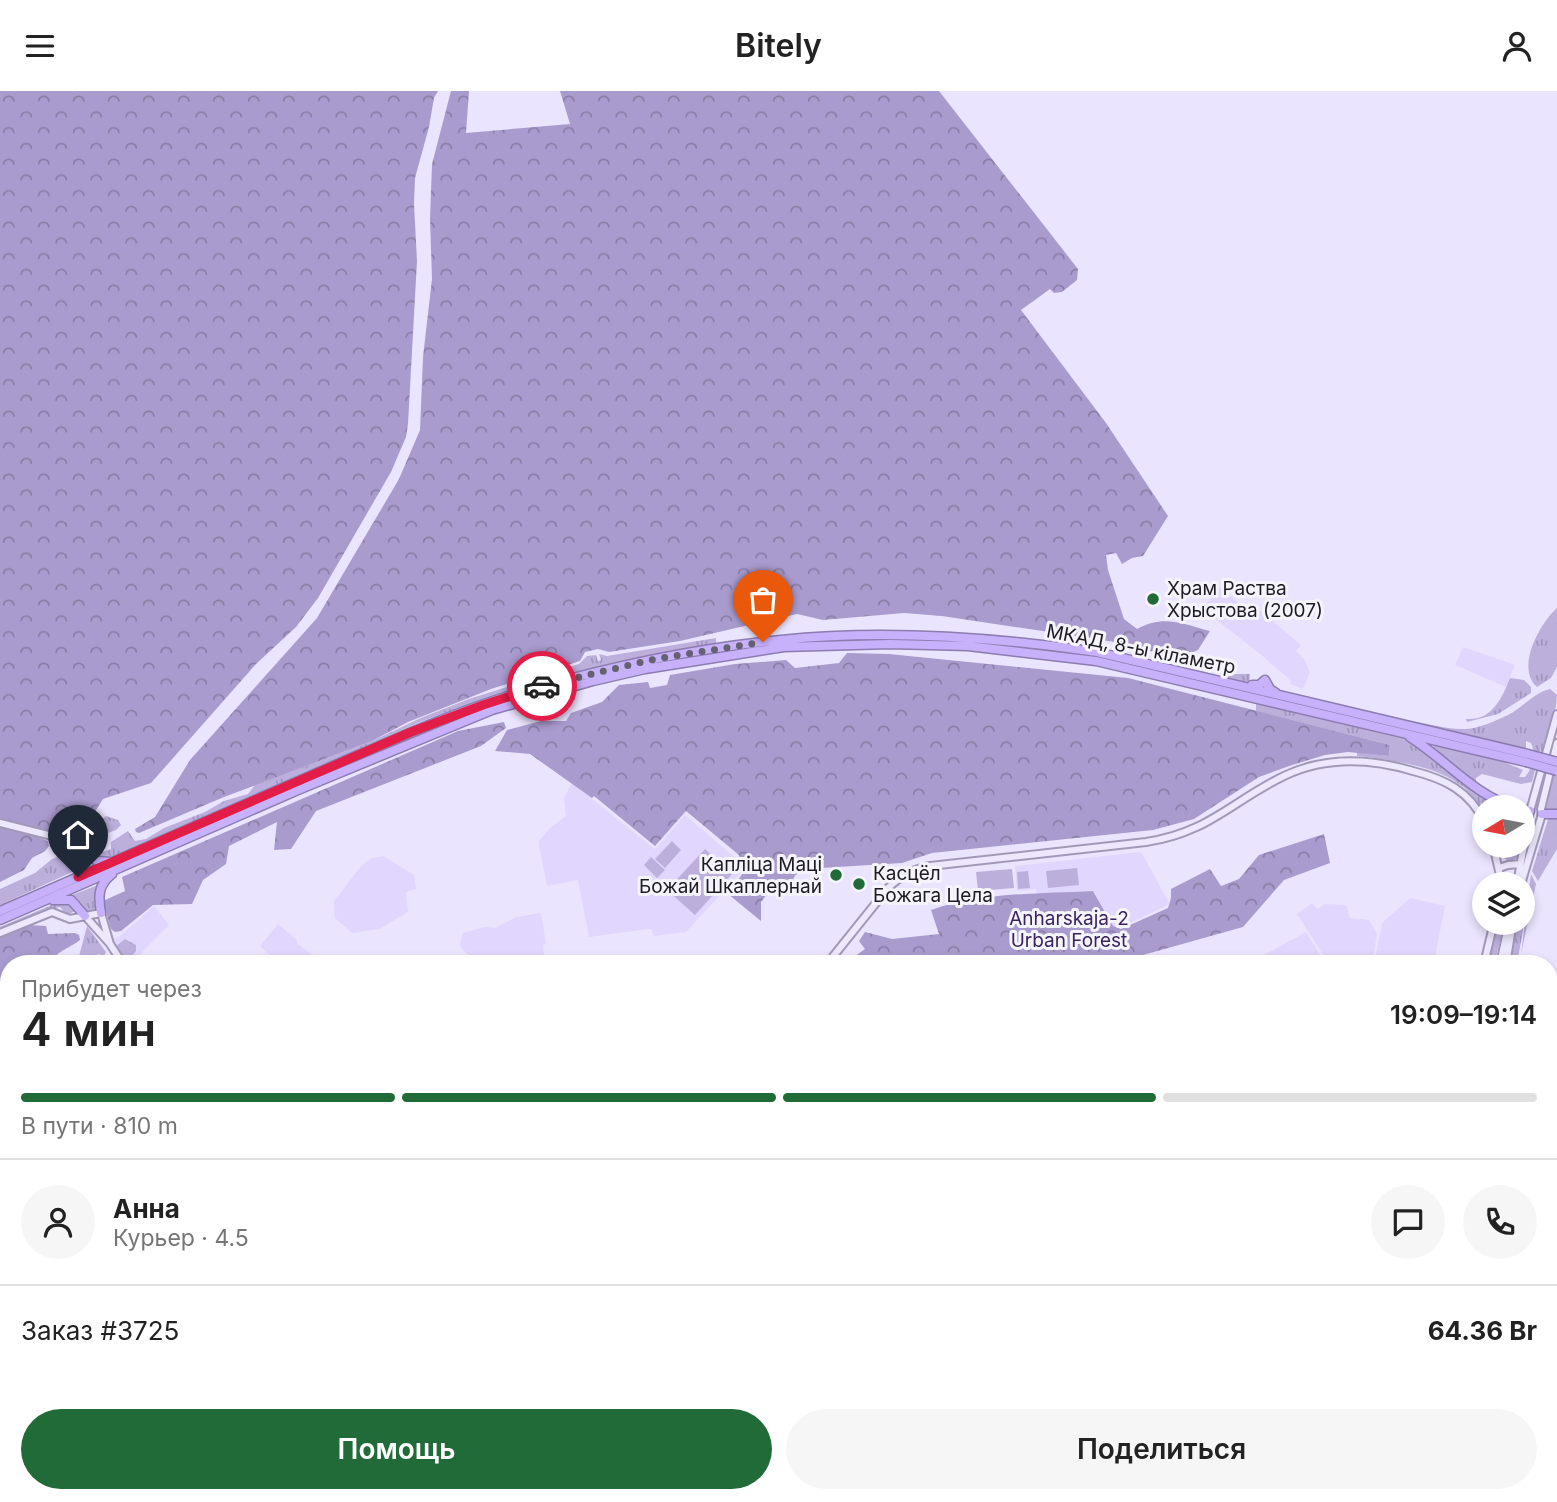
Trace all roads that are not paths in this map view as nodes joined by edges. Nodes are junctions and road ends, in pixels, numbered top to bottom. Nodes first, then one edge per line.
1 (784, 643) junction
2 (1557, 714) edge
3 (1362, 720) junction
4 (1405, 734) junction
5 (1557, 743) edge
6 (1527, 758) junction
7 (1557, 762) edge
8 (1557, 771) edge
9 (1486, 795) edge
10 (1533, 795) edge
11 (1472, 802) edge
12 (1535, 808) edge
13 (1540, 814) junction
14 (1557, 814) edge
15 (1535, 819) edge
16 (0, 823) edge
17 (86, 854) junction
18 (1497, 858) edge
19 (1498, 858) edge
20 (1521, 858) edge
21 (1520, 864) junction
22 (117, 865) junction
23 (1508, 865) junction
24 (1499, 870) junction
25 (1516, 872) edge
26 (1521, 872) edge
27 (1522, 872) edge
28 (78, 877) junction
29 (43, 901) junction
30 (0, 911) edge
31 (101, 913) junction
32 (85, 916) junction
33 (0, 920) edge
34 (0, 933) edge
35 (1491, 935) edge
36 (1508, 935) edge
37 (1509, 935) edge
38 (110, 944) junction
39 (117, 955) edge
40 (834, 955) edge
41 (1486, 955) edge
42 (1502, 955) edge
43 (1507, 955) edge

1 - 3 highway, МКАД, 8-ы кіламетр
1 - 3 highway, МКАД, 8-ы кіламетр
1 - 22 highway
2 - 10 street
3 - 4 highway
3 - 6 highway
4 - 6 highway
4 - 9 highway
5 - 13 street
6 - 7 highway, bridge
6 - 8 highway, bridge
11 - 40 street
12 - 13 street
13 - 14 highway
13 - 15 street
13 - 27 street
16 - 17 street
17 - 22 highway
17 - 28 highway
18 - 24 street
19 - 23 street
20 - 21 street
21 - 23 street
21 - 26 street
22 - 28 highway
22 - 29 highway
22 - 31 highway
23 - 24 street
24 - 25 street
28 - 30 highway
29 - 32 highway
29 - 33 highway
31 - 32 street
31 - 38 street
32 - 34 street
32 - 38 street
35 - 41 street
36 - 42 street
37 - 43 street
38 - 39 street

